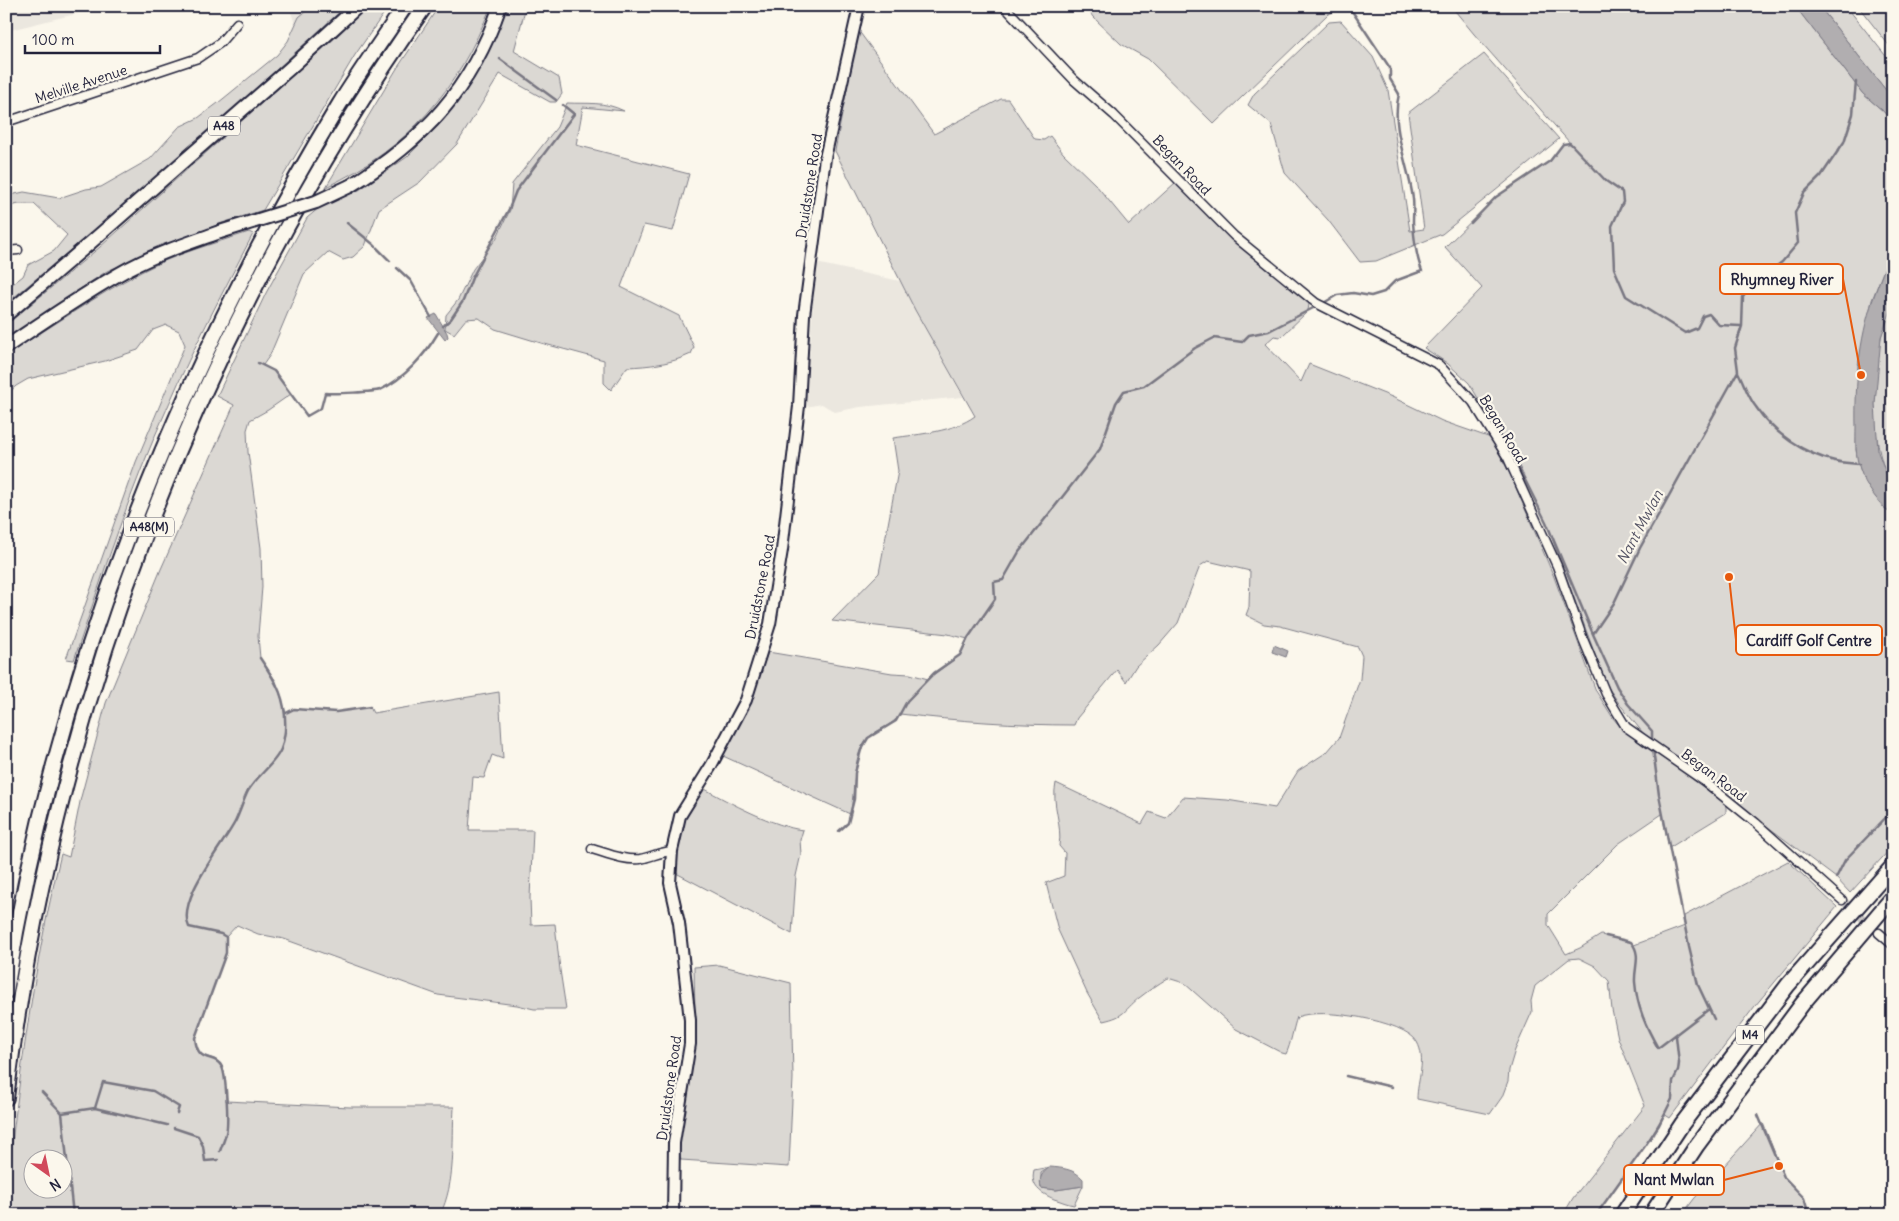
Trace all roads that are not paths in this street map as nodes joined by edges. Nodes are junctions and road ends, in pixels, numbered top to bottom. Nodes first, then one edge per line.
1 (358, 6) edge
2 (406, 6) edge
3 (425, 6) edge
4 (500, 6) edge
5 (858, 6) edge
6 (1004, 6) edge
7 (237, 23) dead end
8 (6, 122) edge
9 (18, 250) dead end
10 (6, 251) edge
11 (6, 315) edge
12 (6, 346) edge
13 (592, 849) dead end
14 (672, 851) junction
15 (1893, 866) edge
16 (1893, 897) edge
17 (1842, 900) tunnel mouth
18 (1879, 933) tunnel mouth
19 (1893, 945) edge
20 (6, 991) edge
21 (6, 1098) edge
22 (673, 1215) edge
23 (1622, 1215) edge
24 (1651, 1215) edge

1 - 11 highway, A48
2 - 20 highway, A48(M)
3 - 21 highway, A48(M)
4 - 12 highway, bridge
5 - 14 street, Druidstone Road
6 - 17 street, Began Road
7 - 8 street, Melville Avenue
9 - 10 street
13 - 14 street
14 - 22 street, Druidstone Road
15 - 23 highway, M4
16 - 24 highway, M4
18 - 19 street

